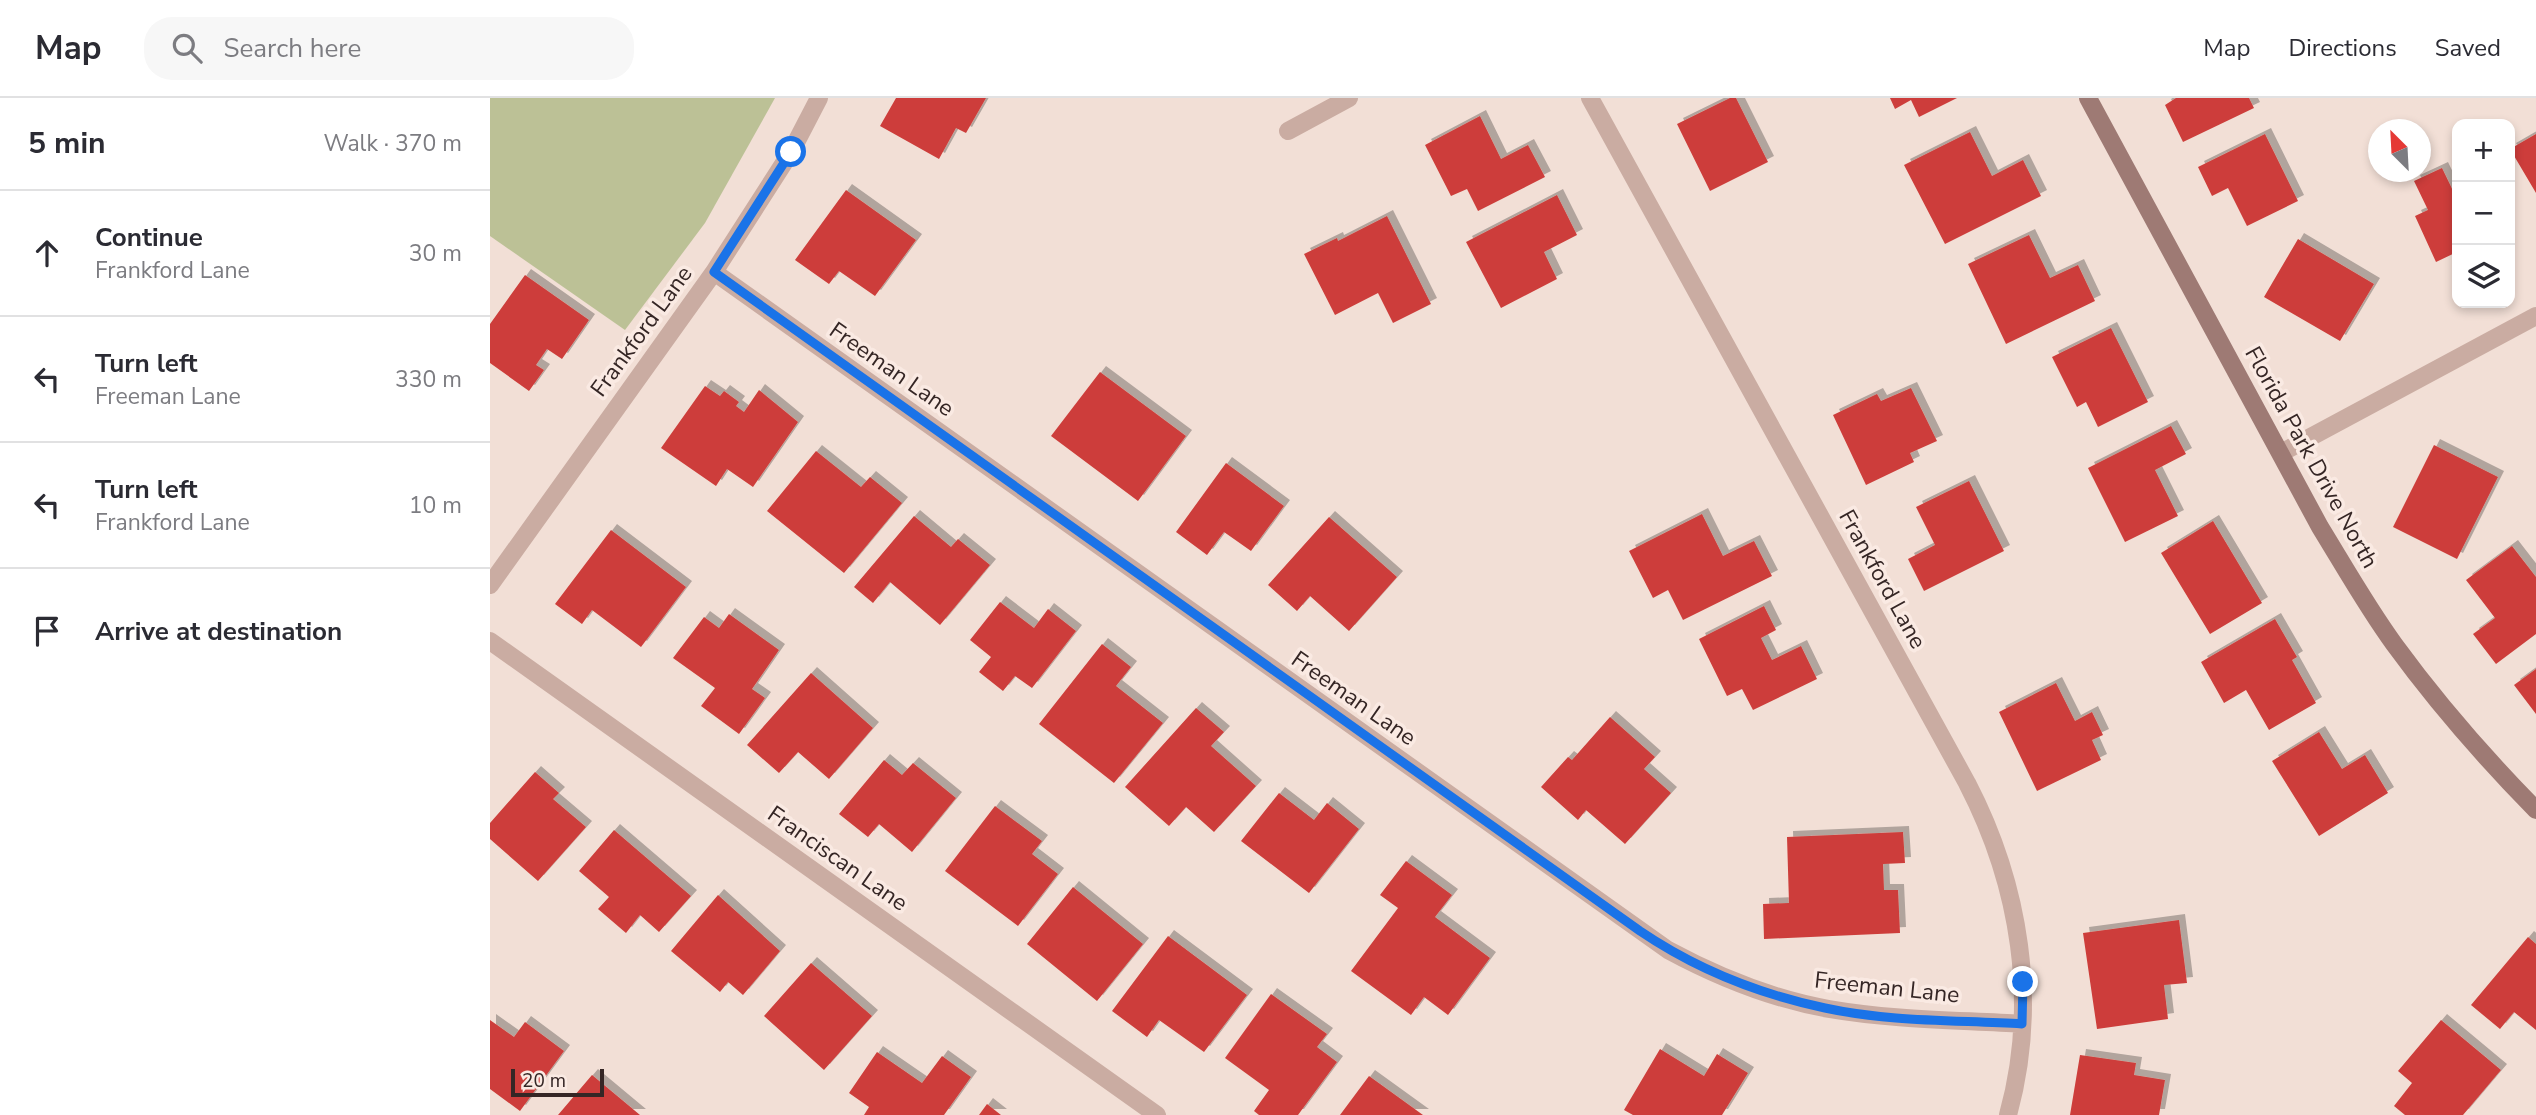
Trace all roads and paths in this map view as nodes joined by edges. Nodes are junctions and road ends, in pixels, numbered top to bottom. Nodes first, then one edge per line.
1 (819, 98) edge
2 (1349, 98) edge
3 (1590, 98) edge
4 (2088, 98) edge
5 (1288, 131) dead end
6 (714, 272) junction
7 (2536, 316) edge
8 (2281, 453) junction
9 (490, 585) edge
10 (490, 641) edge
11 (2536, 810) edge
12 (2022, 1024) junction
13 (1157, 1115) edge
14 (2008, 1115) edge

1 - 6 street, Frankford Lane
2 - 5 street
3 - 12 street, Frankford Lane
4 - 8 street, Florida Park Drive North
6 - 9 street, Frankford Lane
6 - 12 street, Freeman Lane
7 - 8 street
8 - 11 street, Florida Park Drive North
10 - 13 street, Franciscan Lane
12 - 14 street, Frankford Lane

